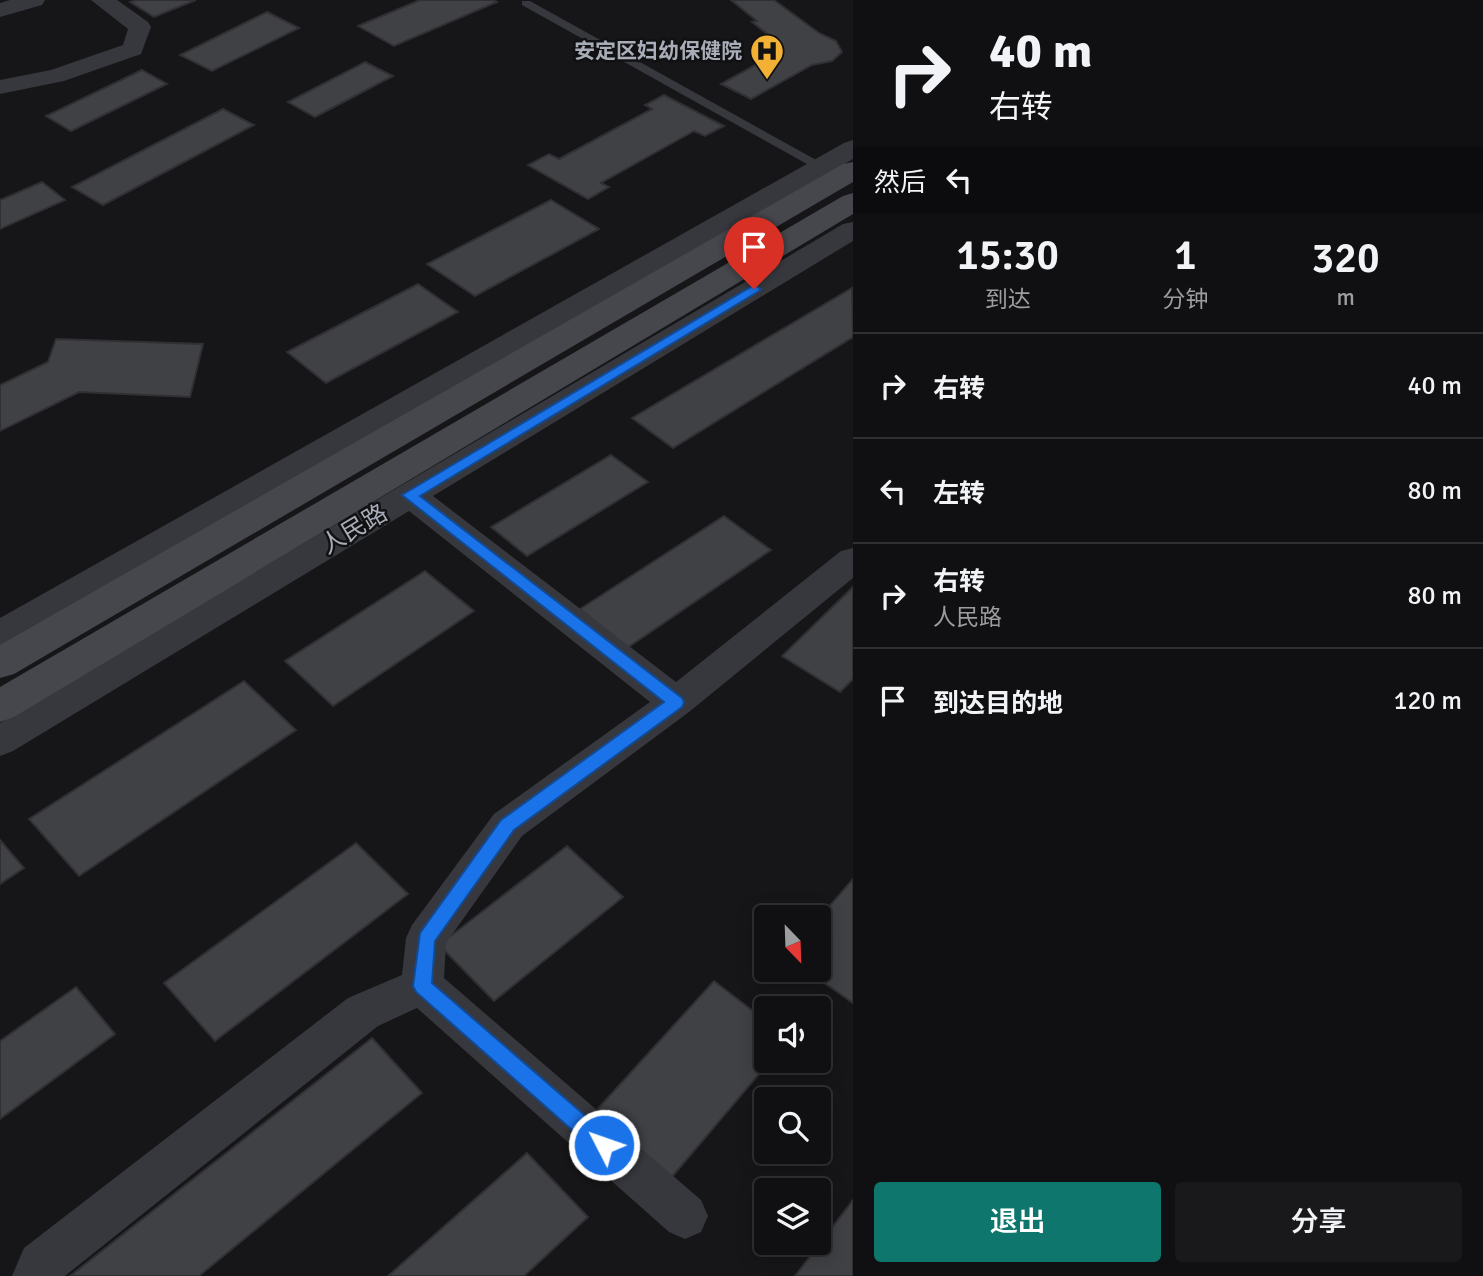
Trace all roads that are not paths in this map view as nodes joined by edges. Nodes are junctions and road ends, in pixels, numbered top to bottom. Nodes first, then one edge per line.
1 (34, 0) edge
2 (102, 0) edge
3 (526, 3) dead end
4 (0, 10) edge
5 (0, 87) edge
6 (853, 148) edge
7 (837, 168) edge
8 (853, 202) edge
9 (853, 230) edge
10 (410, 495) junction
11 (853, 560) edge
12 (0, 634) edge
13 (0, 663) edge
14 (676, 702) junction
15 (0, 706) edge
16 (0, 741) edge
17 (422, 986) junction
18 (685, 1216) dead end
19 (36, 1276) edge

1 - 4 street
2 - 5 street
3 - 7 lane
6 - 7 street
7 - 12 street
7 - 13 main road
8 - 15 main road, 人民路
9 - 10 street, 人民路
10 - 14 street
10 - 16 street, 人民路
11 - 14 street
14 - 17 street
17 - 18 street
17 - 19 street

